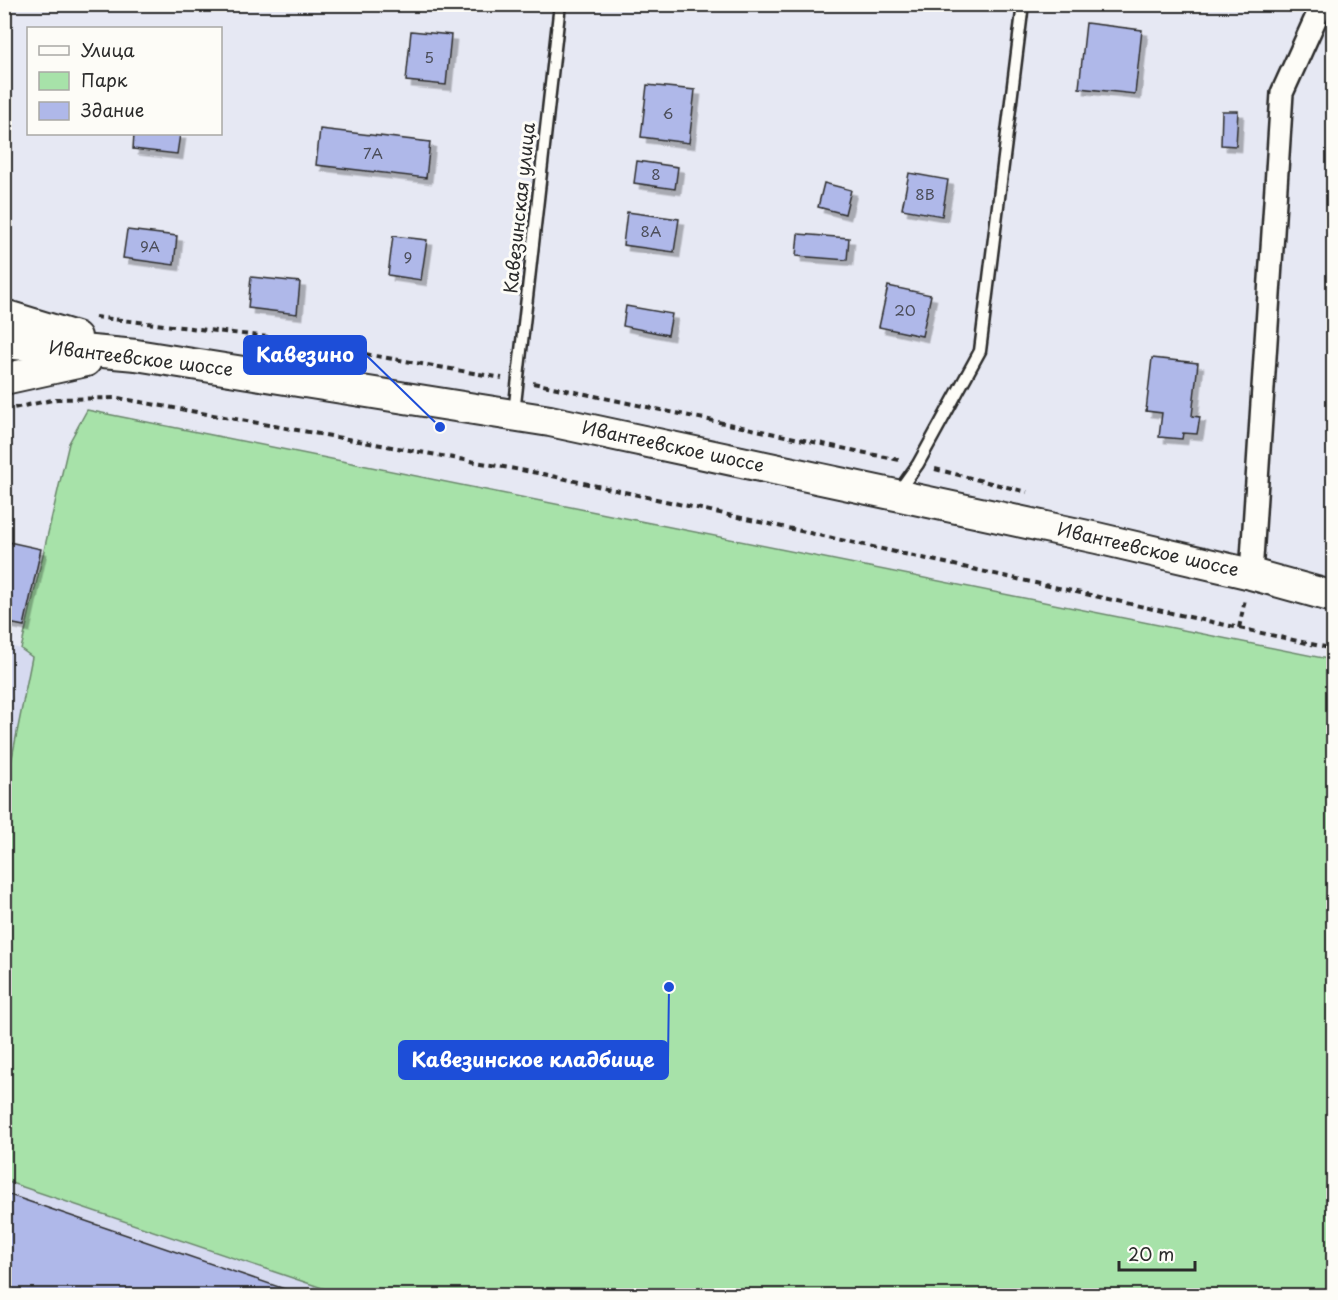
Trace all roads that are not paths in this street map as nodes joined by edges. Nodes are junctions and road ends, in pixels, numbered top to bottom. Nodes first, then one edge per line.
1 (560, 4) edge
2 (1023, 4) edge
3 (1318, 6) edge
4 (4, 315) edge
5 (4, 343) edge
6 (136, 355) junction
7 (4, 379) edge
8 (514, 414) junction
9 (897, 494) junction
10 (1251, 574) junction
11 (1334, 597) edge

1 - 8 lane, Кавезинская улица
2 - 9 lane
3 - 10 street
4 - 6 main road
5 - 6 main road, Ивантеевское шоссе
6 - 7 main road
6 - 8 main road, Ивантеевское шоссе
8 - 9 main road, Ивантеевское шоссе
9 - 10 main road, Ивантеевское шоссе
10 - 11 main road, Ивантеевское шоссе

